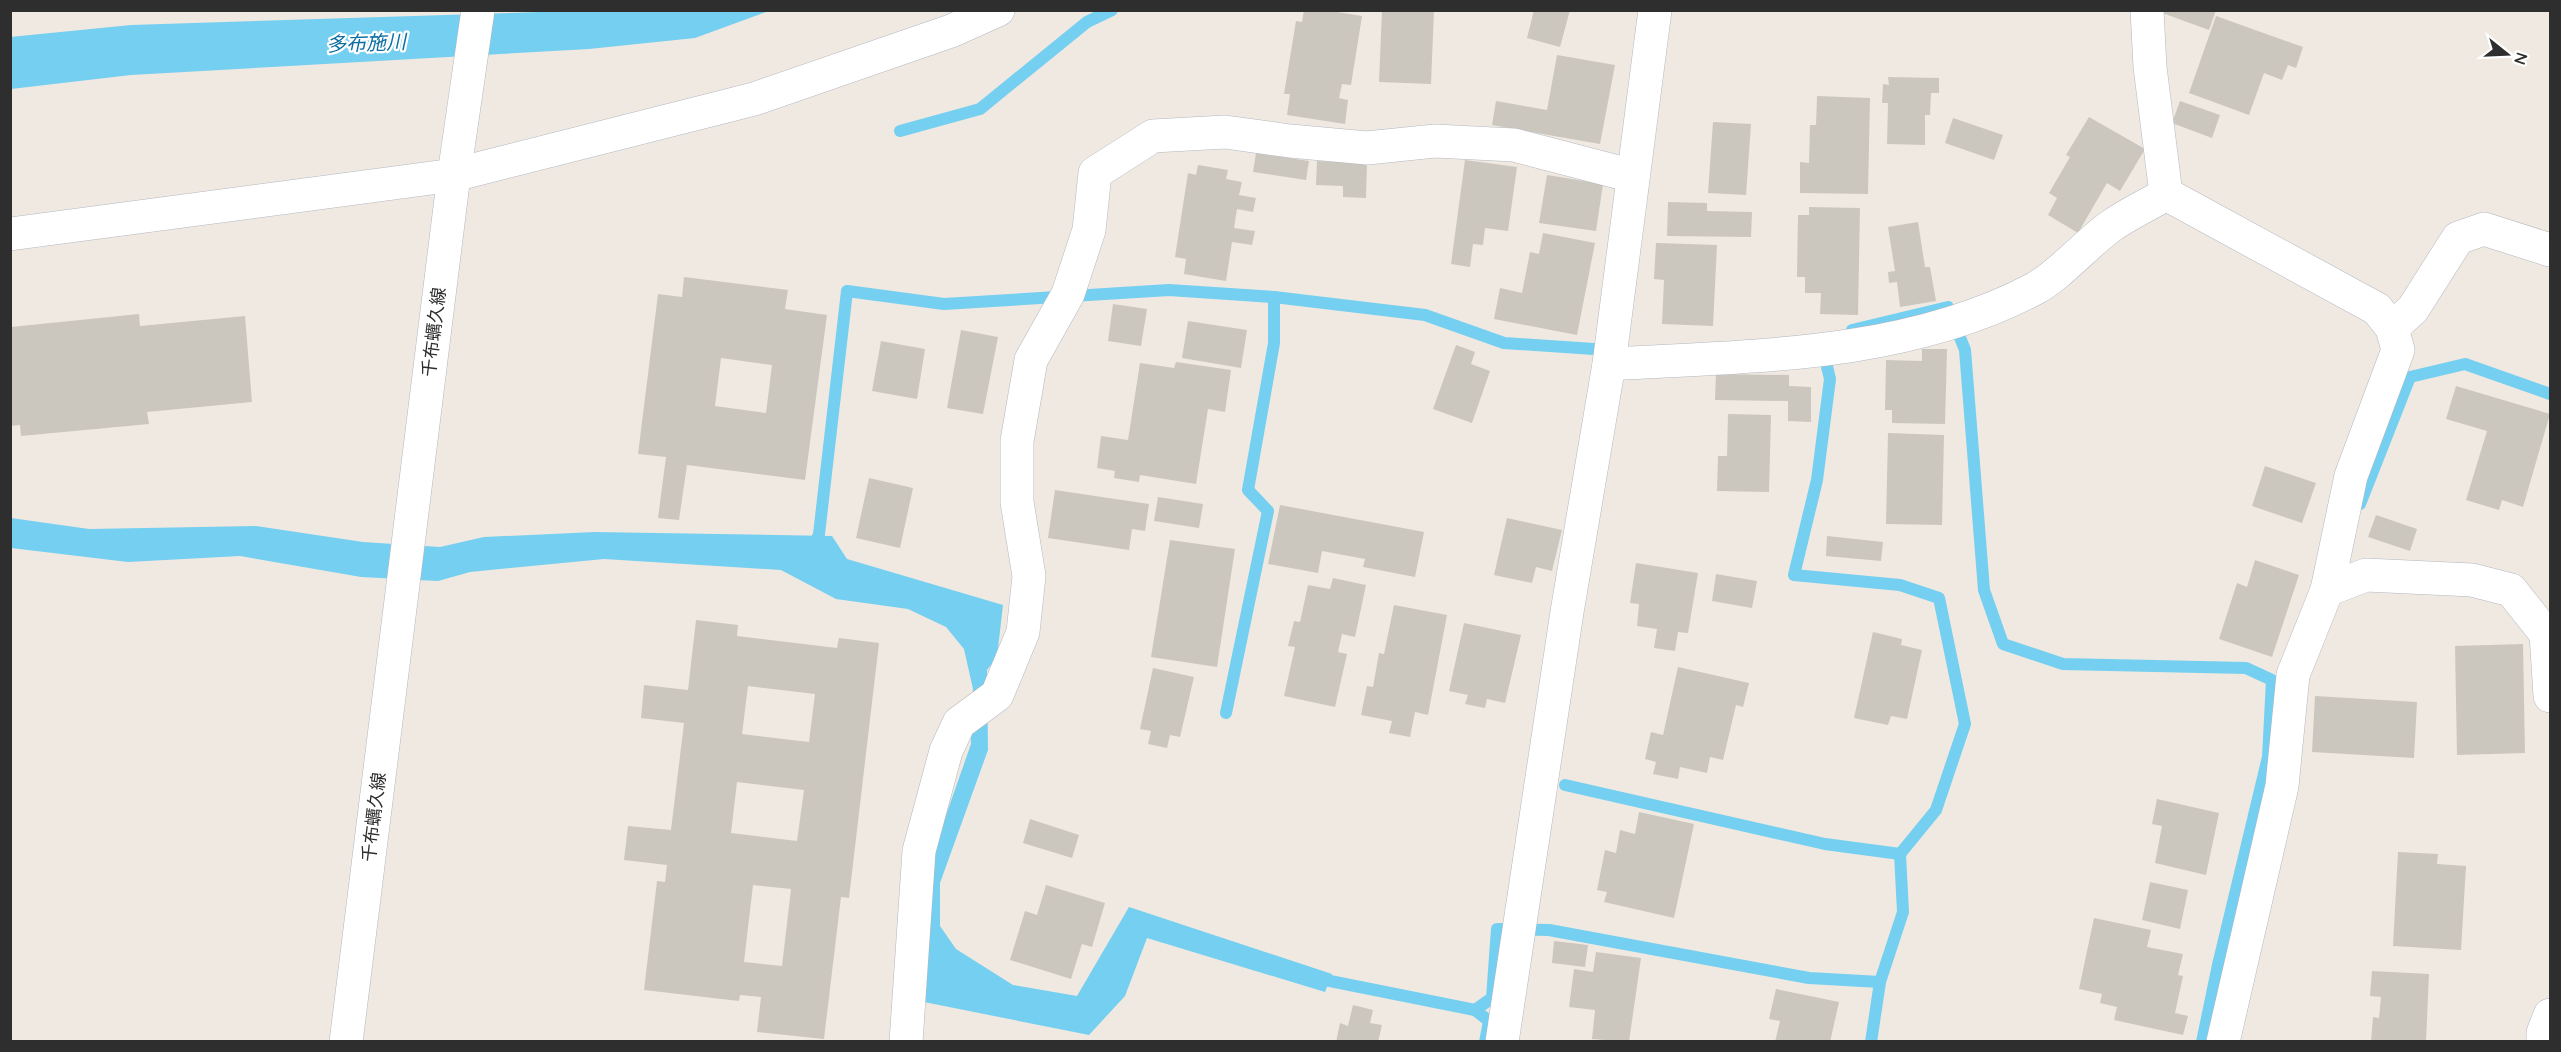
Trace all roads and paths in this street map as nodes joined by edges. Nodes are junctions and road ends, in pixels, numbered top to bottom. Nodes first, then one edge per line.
1 (478, 10) edge
2 (998, 10) edge
3 (1655, 10) edge
4 (2147, 10) edge
5 (454, 175) junction
6 (1633, 176) junction
7 (2166, 194) junction
8 (10, 234) edge
9 (2550, 250) edge
10 (2392, 328) junction
11 (1611, 351) junction
12 (2327, 590) junction
13 (2550, 696) edge
14 (2550, 1015) edge
15 (346, 1041) edge
16 (906, 1041) edge
17 (1502, 1041) edge
18 (2223, 1041) edge
19 (2543, 1041) edge

1 - 5 street, 千布蠣久線
2 - 5 street
3 - 6 street
4 - 7 street
5 - 8 street
5 - 15 street, 千布蠣久線
6 - 11 street
6 - 16 street
7 - 10 street
7 - 11 street
9 - 10 street
10 - 12 street
11 - 17 street
12 - 13 street
12 - 18 street
14 - 19 street

